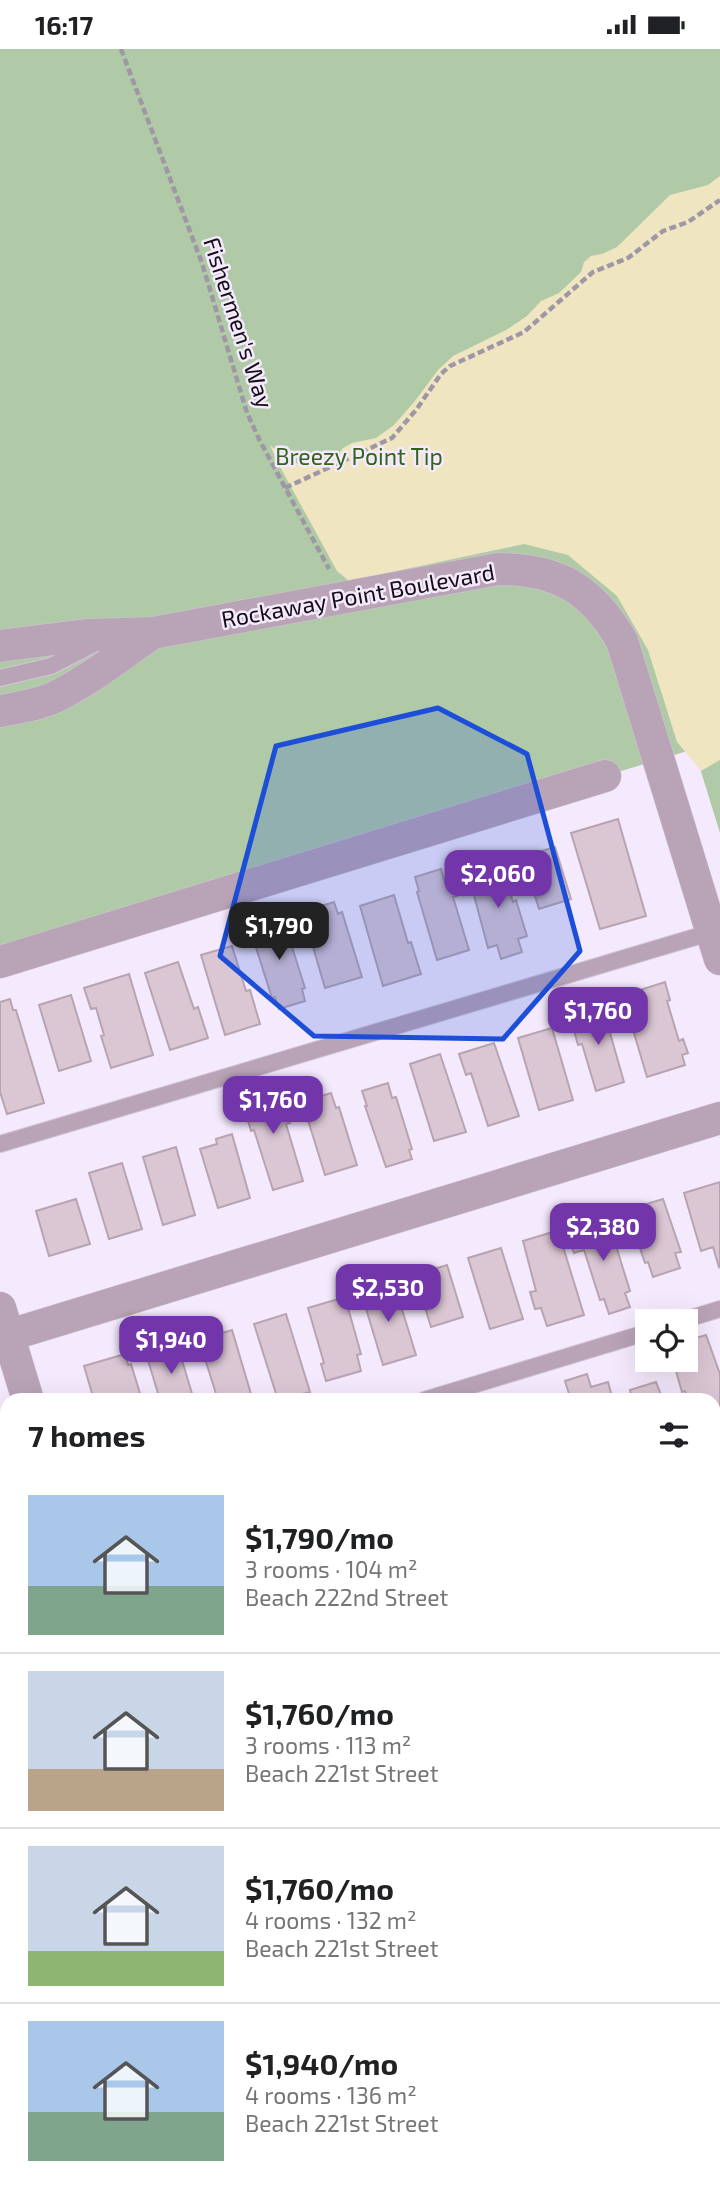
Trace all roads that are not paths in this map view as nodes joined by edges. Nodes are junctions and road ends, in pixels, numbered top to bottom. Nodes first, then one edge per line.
1 (153, 633) junction
2 (113, 634) junction
3 (0, 646) edge
4 (0, 678) edge
5 (0, 711) edge
6 (605, 776) dead end
7 (716, 946) edge
8 (0, 962) edge
9 (720, 1118) edge
10 (0, 1144) edge
11 (720, 1309) edge
12 (698, 1316) edge
13 (3, 1327) edge
14 (635, 1336) edge
15 (26, 1393) edge
16 (447, 1393) edge

1 - 2 street, Rockaway Point Boulevard
1 - 5 street, Rockaway Point Boulevard
1 - 7 street, Rockaway Point Boulevard
2 - 3 street, Rockaway Point Boulevard
2 - 4 lane
6 - 8 street
7 - 10 lane
9 - 13 street
11 - 12 lane
13 - 15 street
14 - 16 lane

